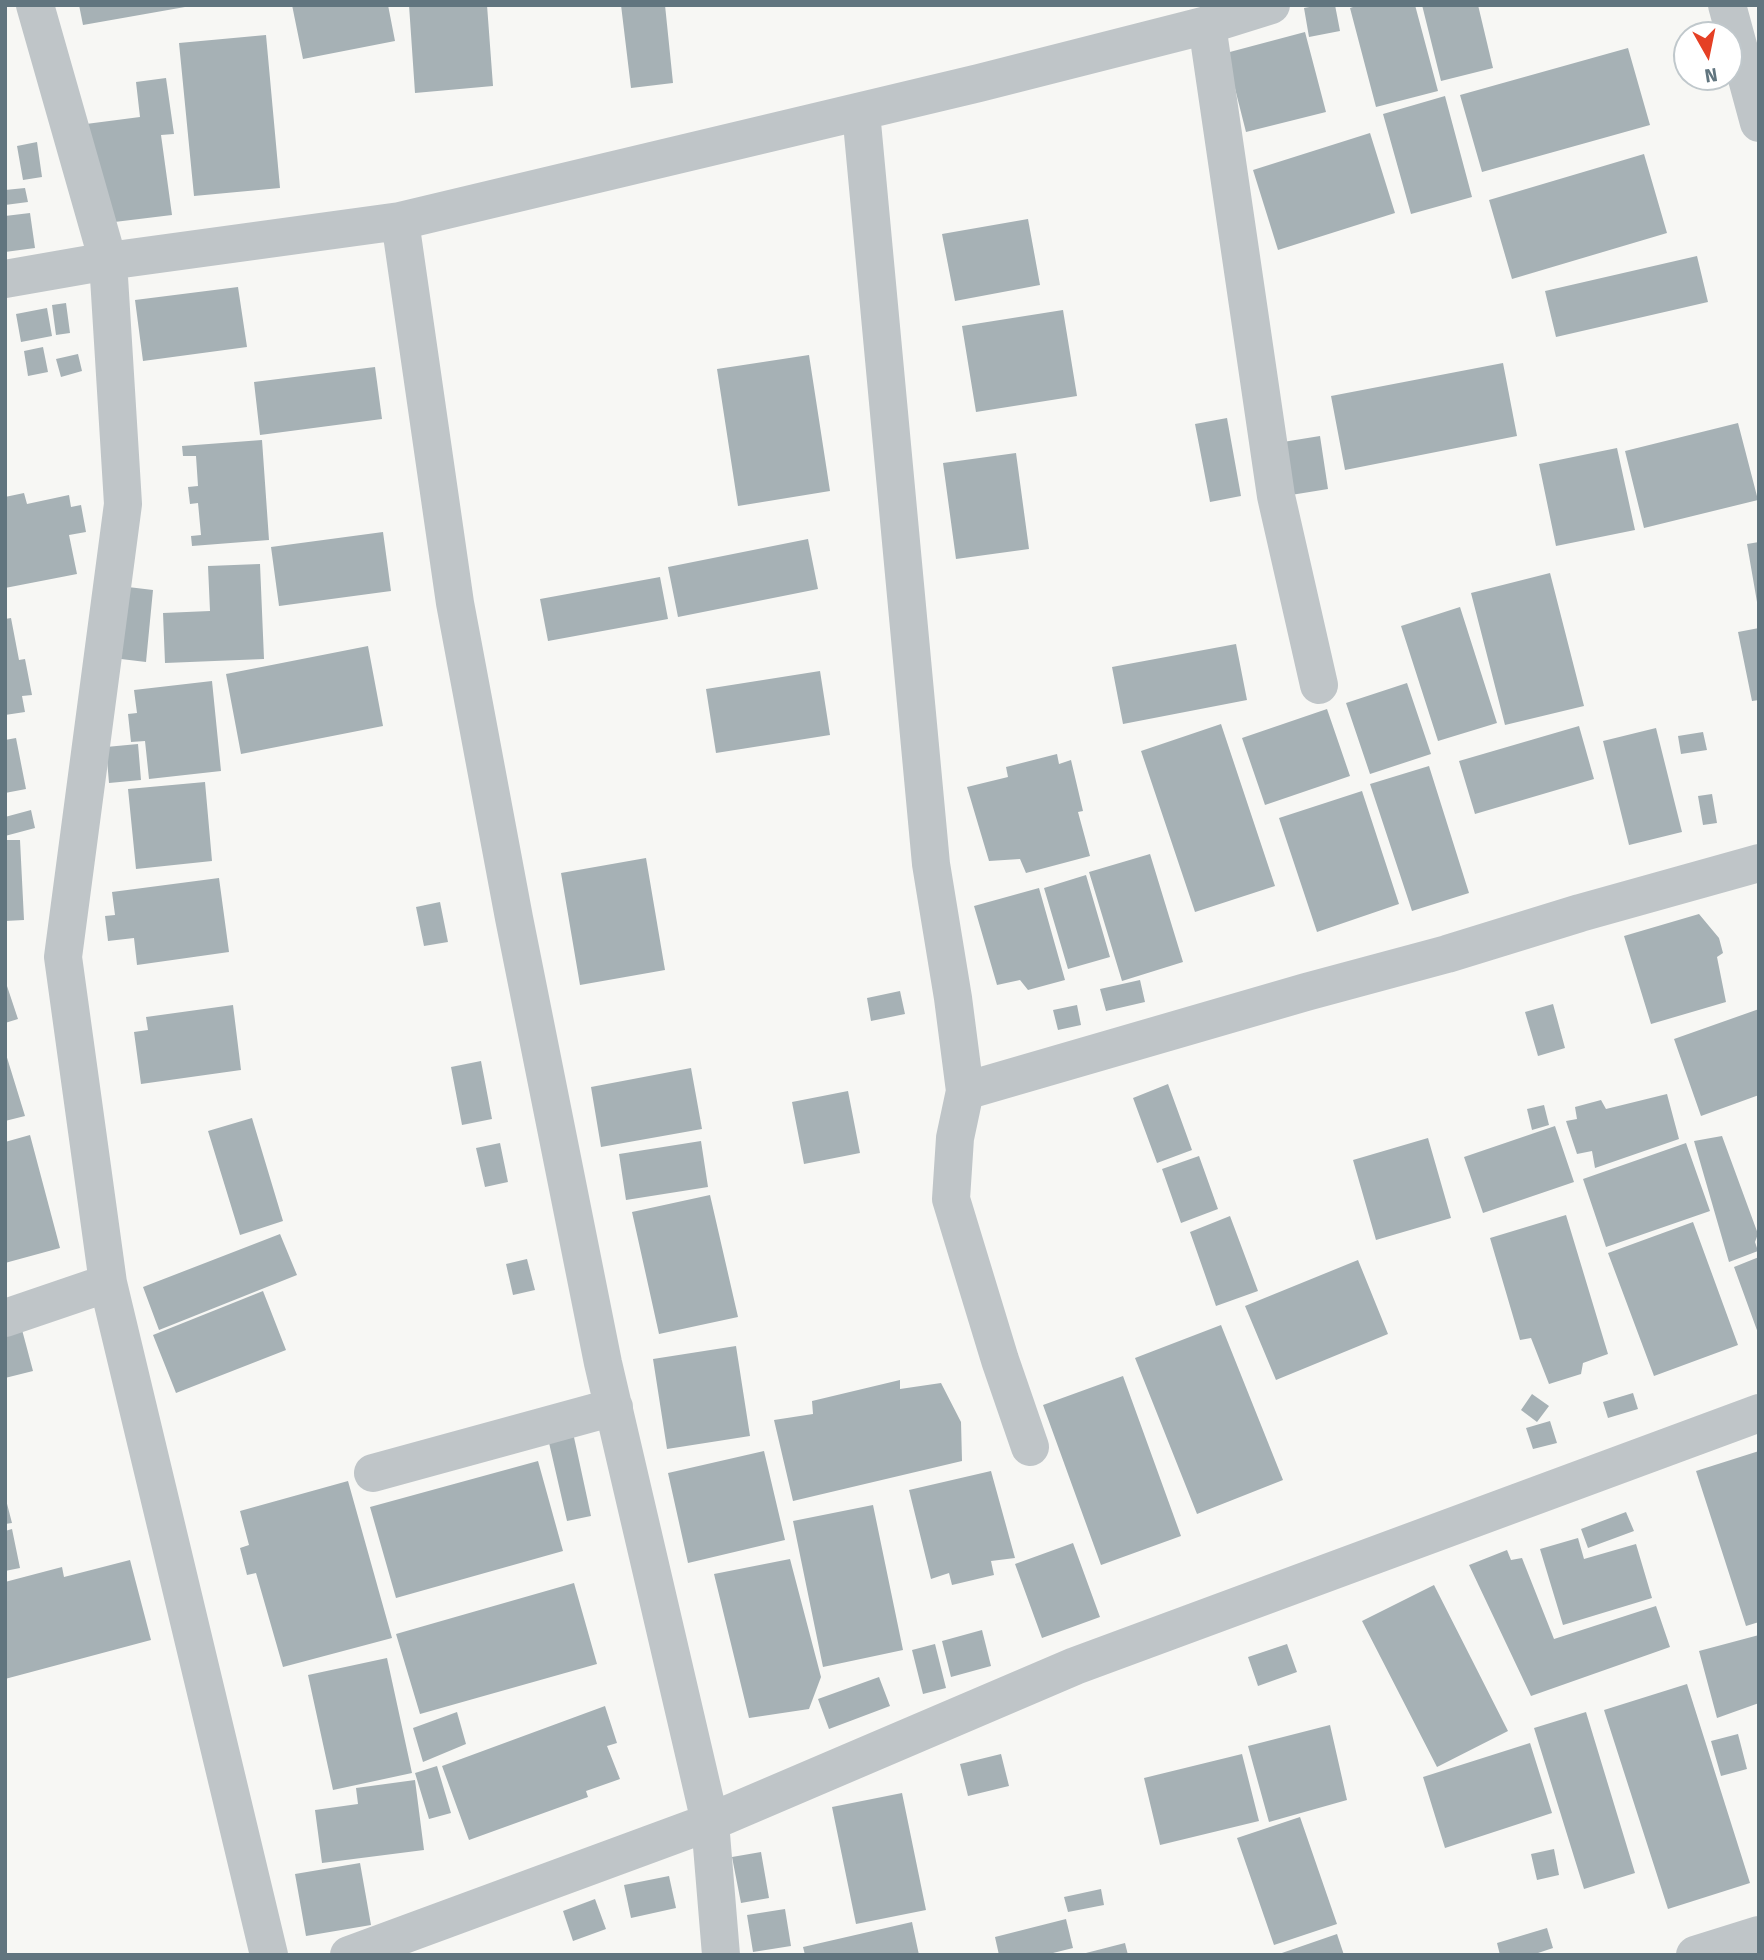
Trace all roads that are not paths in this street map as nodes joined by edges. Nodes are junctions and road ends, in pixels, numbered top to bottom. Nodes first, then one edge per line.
1 (35, 5) edge
2 (1271, 5) edge
3 (1727, 5) edge
4 (1207, 25) junction
5 (861, 112) junction
6 (1759, 123) edge
7 (400, 221) junction
8 (108, 261) junction
9 (5, 279) edge
10 (1319, 685) dead end
11 (1759, 863) edge
12 (965, 1091) junction
13 (108, 1283) junction
14 (5, 1318) edge
15 (614, 1407) junction
16 (1759, 1413) edge
17 (1030, 1447) dead end
18 (373, 1473) dead end
19 (710, 1822) junction
20 (1759, 1935) edge
21 (269, 1955) edge
22 (349, 1955) edge
23 (721, 1955) edge
24 (1695, 1955) edge

1 - 8 street
2 - 4 street
3 - 6 street
4 - 5 street
4 - 10 street
5 - 7 street
5 - 12 street
7 - 8 street
7 - 15 street
8 - 9 street
8 - 13 street
11 - 12 street
12 - 17 street
13 - 14 street
13 - 21 street
15 - 18 street
15 - 19 street
16 - 19 street
19 - 22 street
19 - 23 street
20 - 24 street

